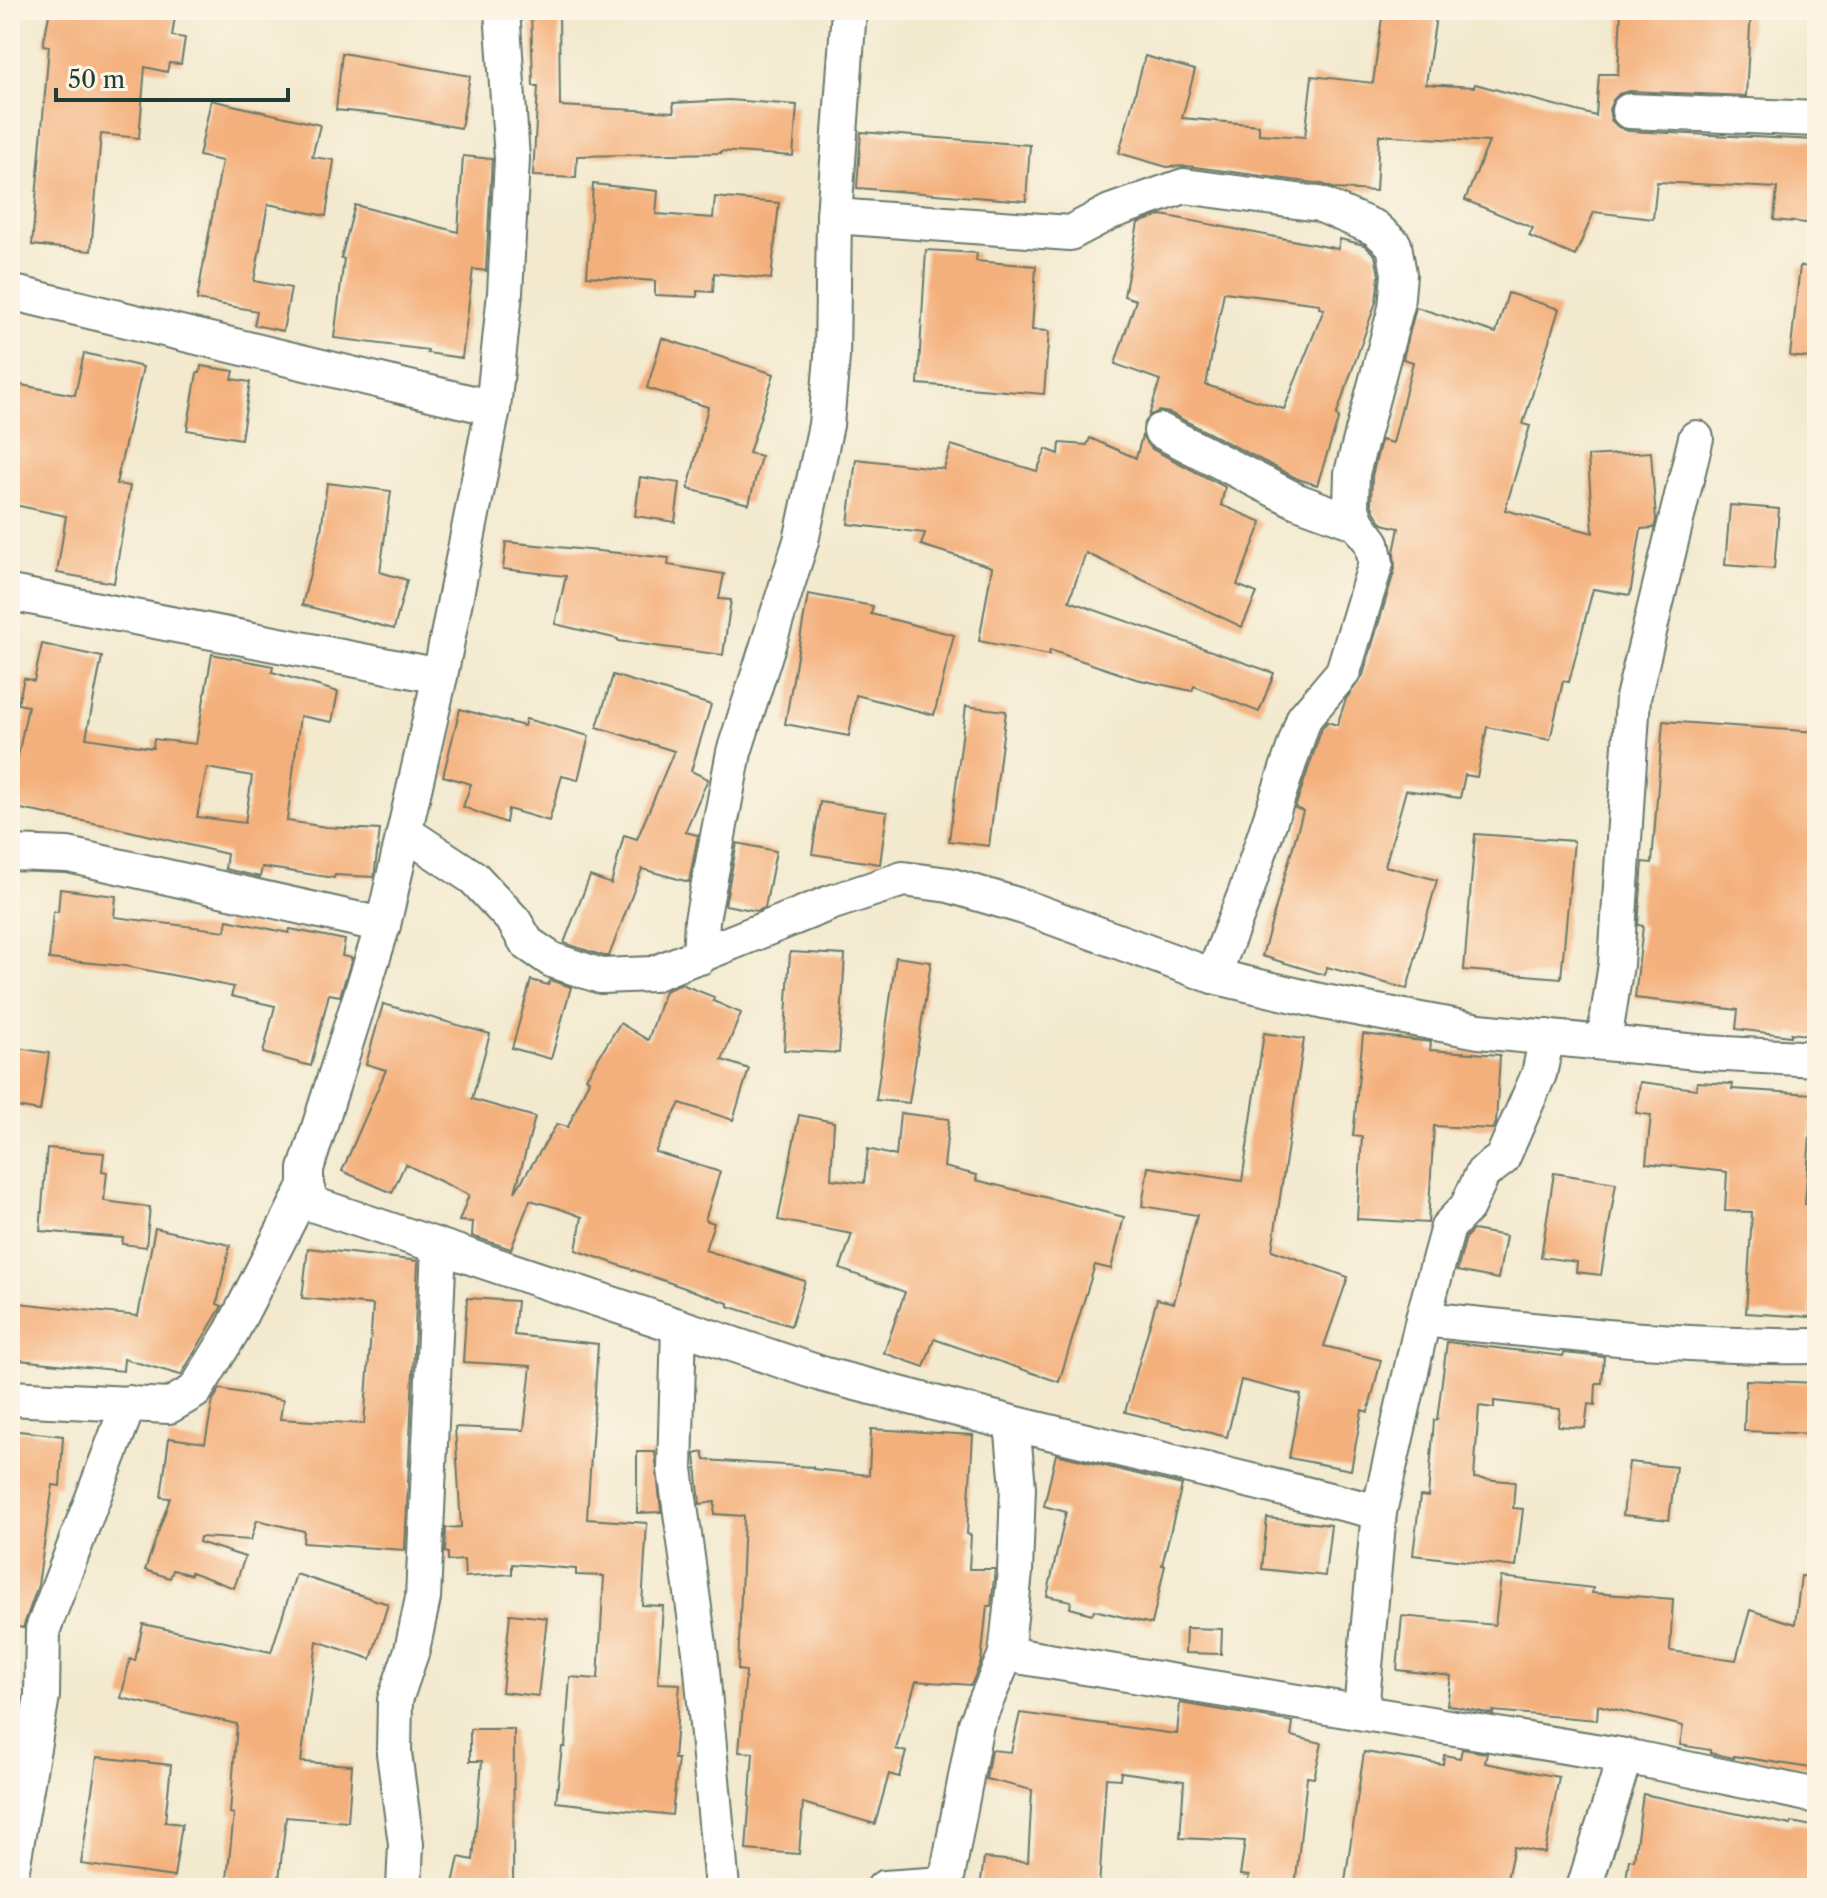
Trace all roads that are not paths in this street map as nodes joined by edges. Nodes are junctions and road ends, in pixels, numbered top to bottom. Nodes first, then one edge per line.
1 (502, 10) edge
2 (849, 10) edge
3 (1629, 111) dead end
4 (1817, 119) edge
5 (834, 216) junction
6 (10, 292) edge
7 (493, 408) junction
8 (1161, 431) dead end
9 (1696, 438) dead end
10 (1357, 523) junction
11 (10, 593) edge
12 (440, 676) junction
13 (406, 833) junction
14 (10, 853) edge
15 (383, 925) junction
16 (700, 957) junction
17 (1213, 976) junction
18 (1547, 1037) junction
19 (1604, 1042) junction
20 (1817, 1059) edge
21 (306, 1186) junction
22 (439, 1247) junction
23 (1423, 1319) junction
24 (679, 1326) junction
25 (1817, 1346) edge
26 (10, 1398) edge
27 (129, 1403) junction
28 (1012, 1423) junction
29 (1379, 1512) junction
30 (1006, 1654) junction
31 (1361, 1711) junction
32 (1625, 1756) junction
33 (1817, 1796) edge
34 (10, 1880) edge
35 (944, 1886) edge
36 (404, 1888) edge
37 (722, 1888) edge
38 (884, 1888) edge
39 (1584, 1888) edge

1 - 7 street
2 - 5 street
3 - 4 street
5 - 10 street
5 - 16 street
6 - 7 street
7 - 12 street
8 - 10 street
9 - 19 street
10 - 17 street
11 - 12 street
12 - 13 street
13 - 15 street
13 - 16 street
14 - 15 street
15 - 21 street
16 - 17 street
17 - 18 street
18 - 19 street
18 - 23 street
19 - 20 street
21 - 22 street
21 - 27 street
22 - 24 street
22 - 36 street
23 - 25 street
23 - 29 street
24 - 28 street
24 - 37 street
26 - 27 street
27 - 34 street
28 - 29 street
28 - 30 street
29 - 31 street
30 - 31 street
30 - 35 street
31 - 32 street
32 - 33 street
32 - 39 street
35 - 38 street

